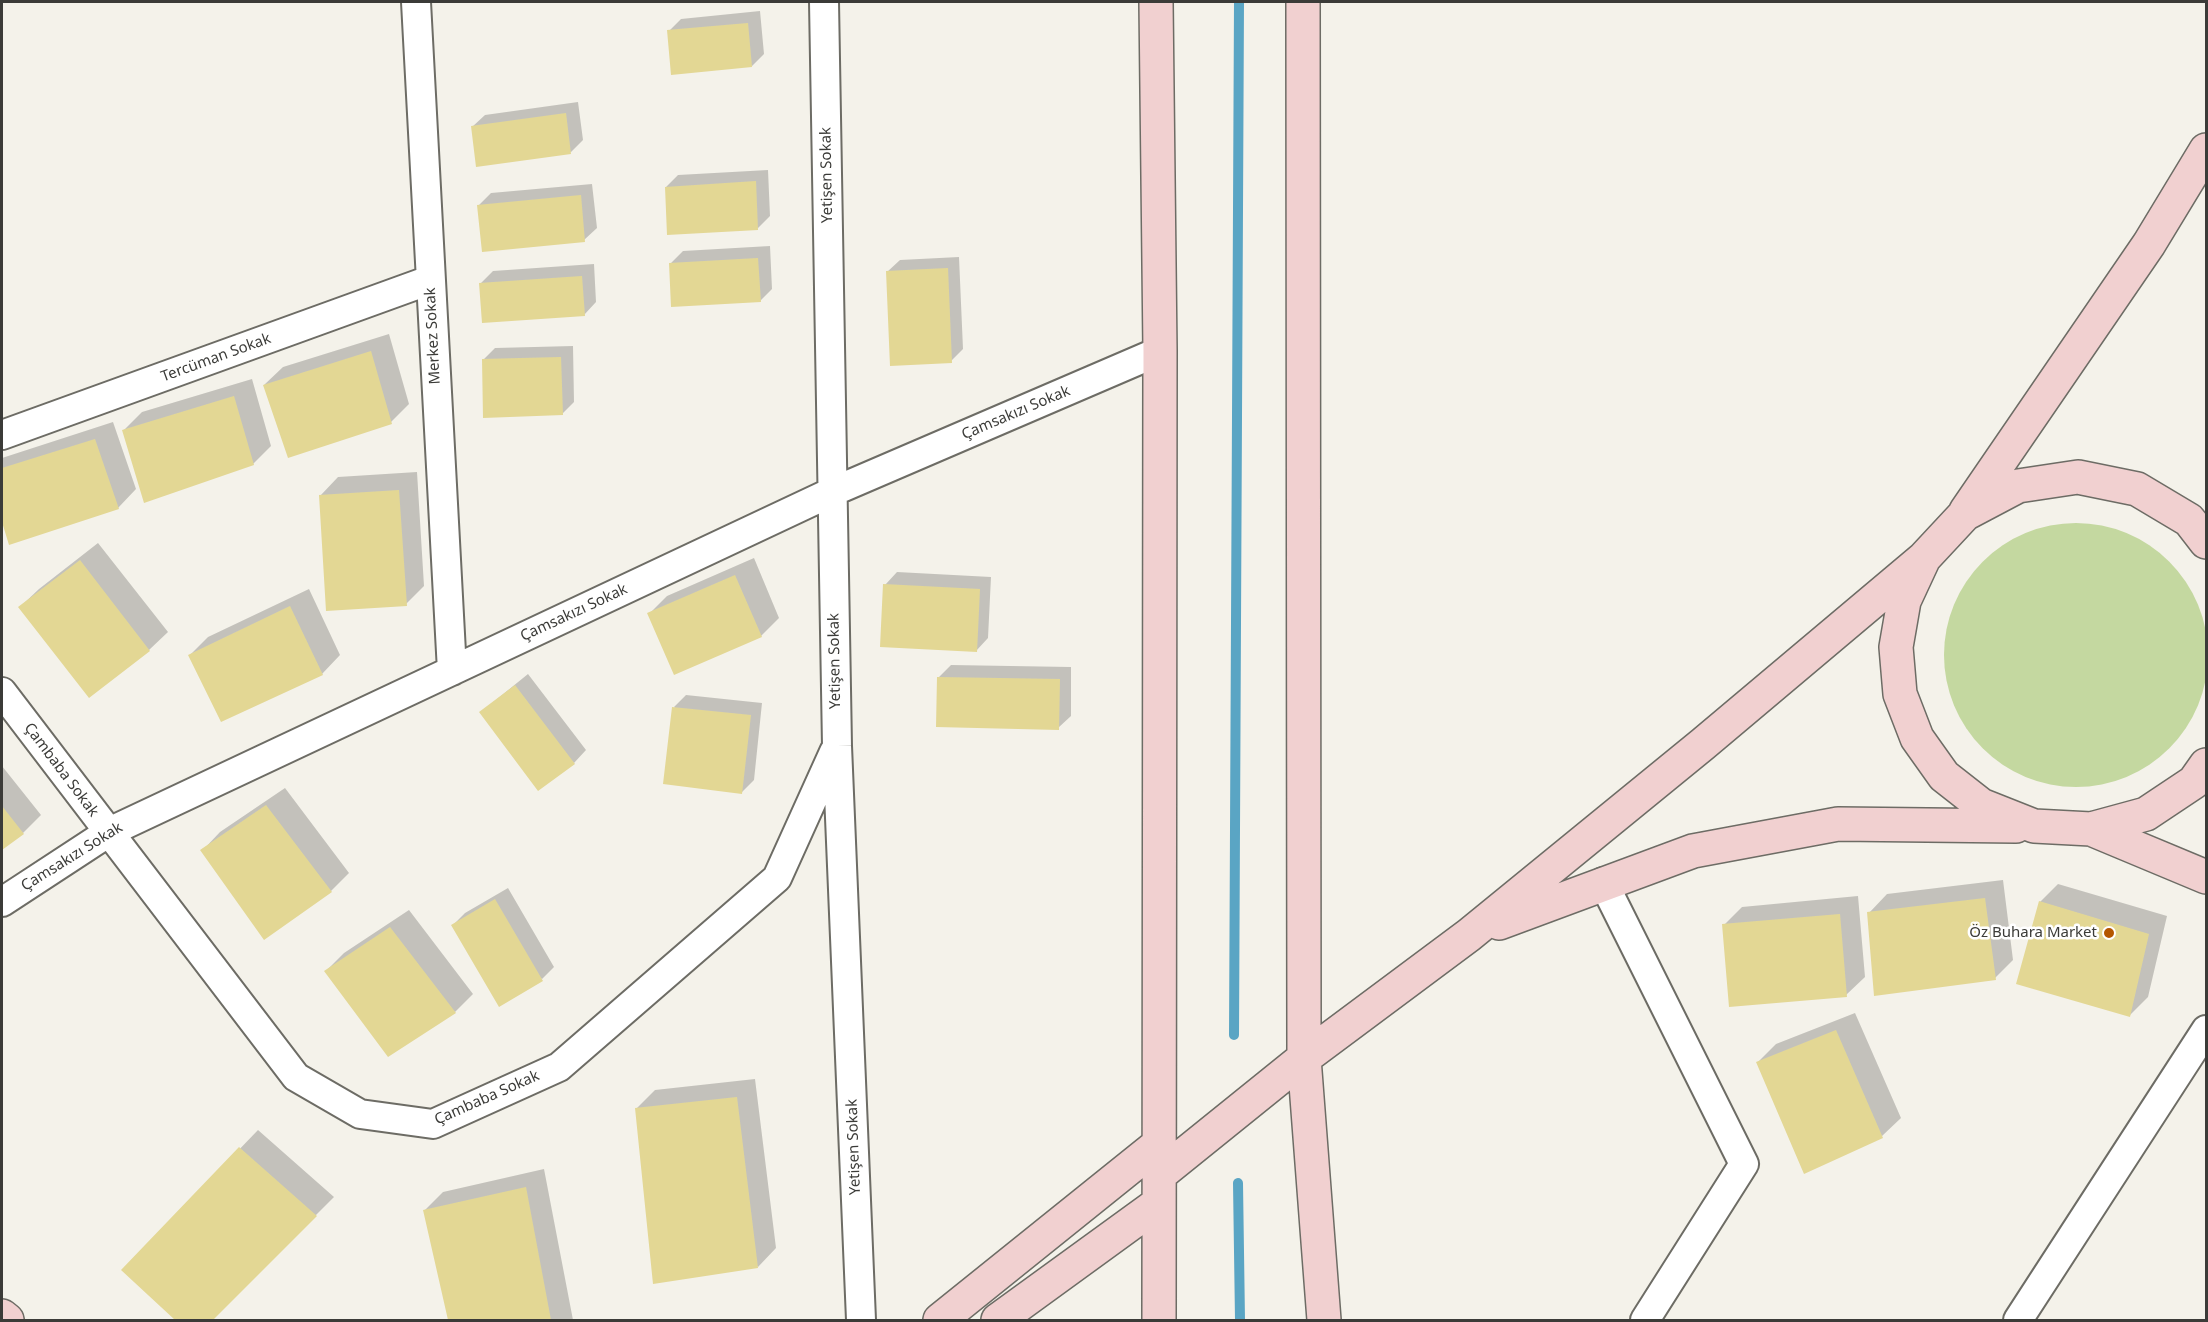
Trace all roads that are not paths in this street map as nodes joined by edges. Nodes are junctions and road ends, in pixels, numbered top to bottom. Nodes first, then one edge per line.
1 (416, 2) edge
2 (824, 2) edge
3 (1156, 2) edge
4 (1303, 2) edge
5 (2206, 150) edge
6 (430, 280) junction
7 (1160, 351) junction
8 (2, 435) edge
9 (832, 492) junction
10 (1961, 518) junction
11 (2206, 542) edge
12 (1924, 558) junction
13 (452, 670) junction
14 (2, 692) edge
15 (837, 746) junction
16 (2206, 765) edge
17 (2034, 826) junction
18 (2091, 829) junction
19 (109, 832) junction
20 (2206, 877) edge
21 (1603, 882) junction
22 (2, 902) edge
23 (1469, 935) junction
24 (2206, 1030) edge
25 (1304, 1058) junction
26 (1159, 1174) junction
27 (2, 1316) edge
28 (7, 1320) edge
29 (861, 1320) edge
30 (940, 1320) edge
31 (998, 1320) edge
32 (1159, 1320) edge
33 (1324, 1320) edge
34 (1644, 1320) edge
35 (2018, 1320) edge

1 - 6 street, Merkez Sokak
2 - 9 street, Yetişen Sokak
3 - 7 street
4 - 25 street
5 - 10 street
6 - 8 street, Tercüman Sokak
6 - 13 street, Merkez Sokak
7 - 9 street, Çamsakızı Sokak
7 - 26 street
9 - 13 street, Çamsakızı Sokak
9 - 15 street, Yetişen Sokak
10 - 11 street
10 - 12 street
12 - 17 street
12 - 23 street
13 - 19 street, Çamsakızı Sokak
14 - 19 street, Çambaba Sokak
15 - 19 street, Çambaba Sokak
15 - 29 street, Yetişen Sokak
16 - 18 street
17 - 18 street
17 - 21 street
18 - 20 street
19 - 22 street, Çamsakızı Sokak
21 - 23 street
21 - 34 street
23 - 25 street
24 - 35 street
25 - 26 street
25 - 33 street
26 - 30 street
26 - 31 street
26 - 32 street
27 - 28 street

